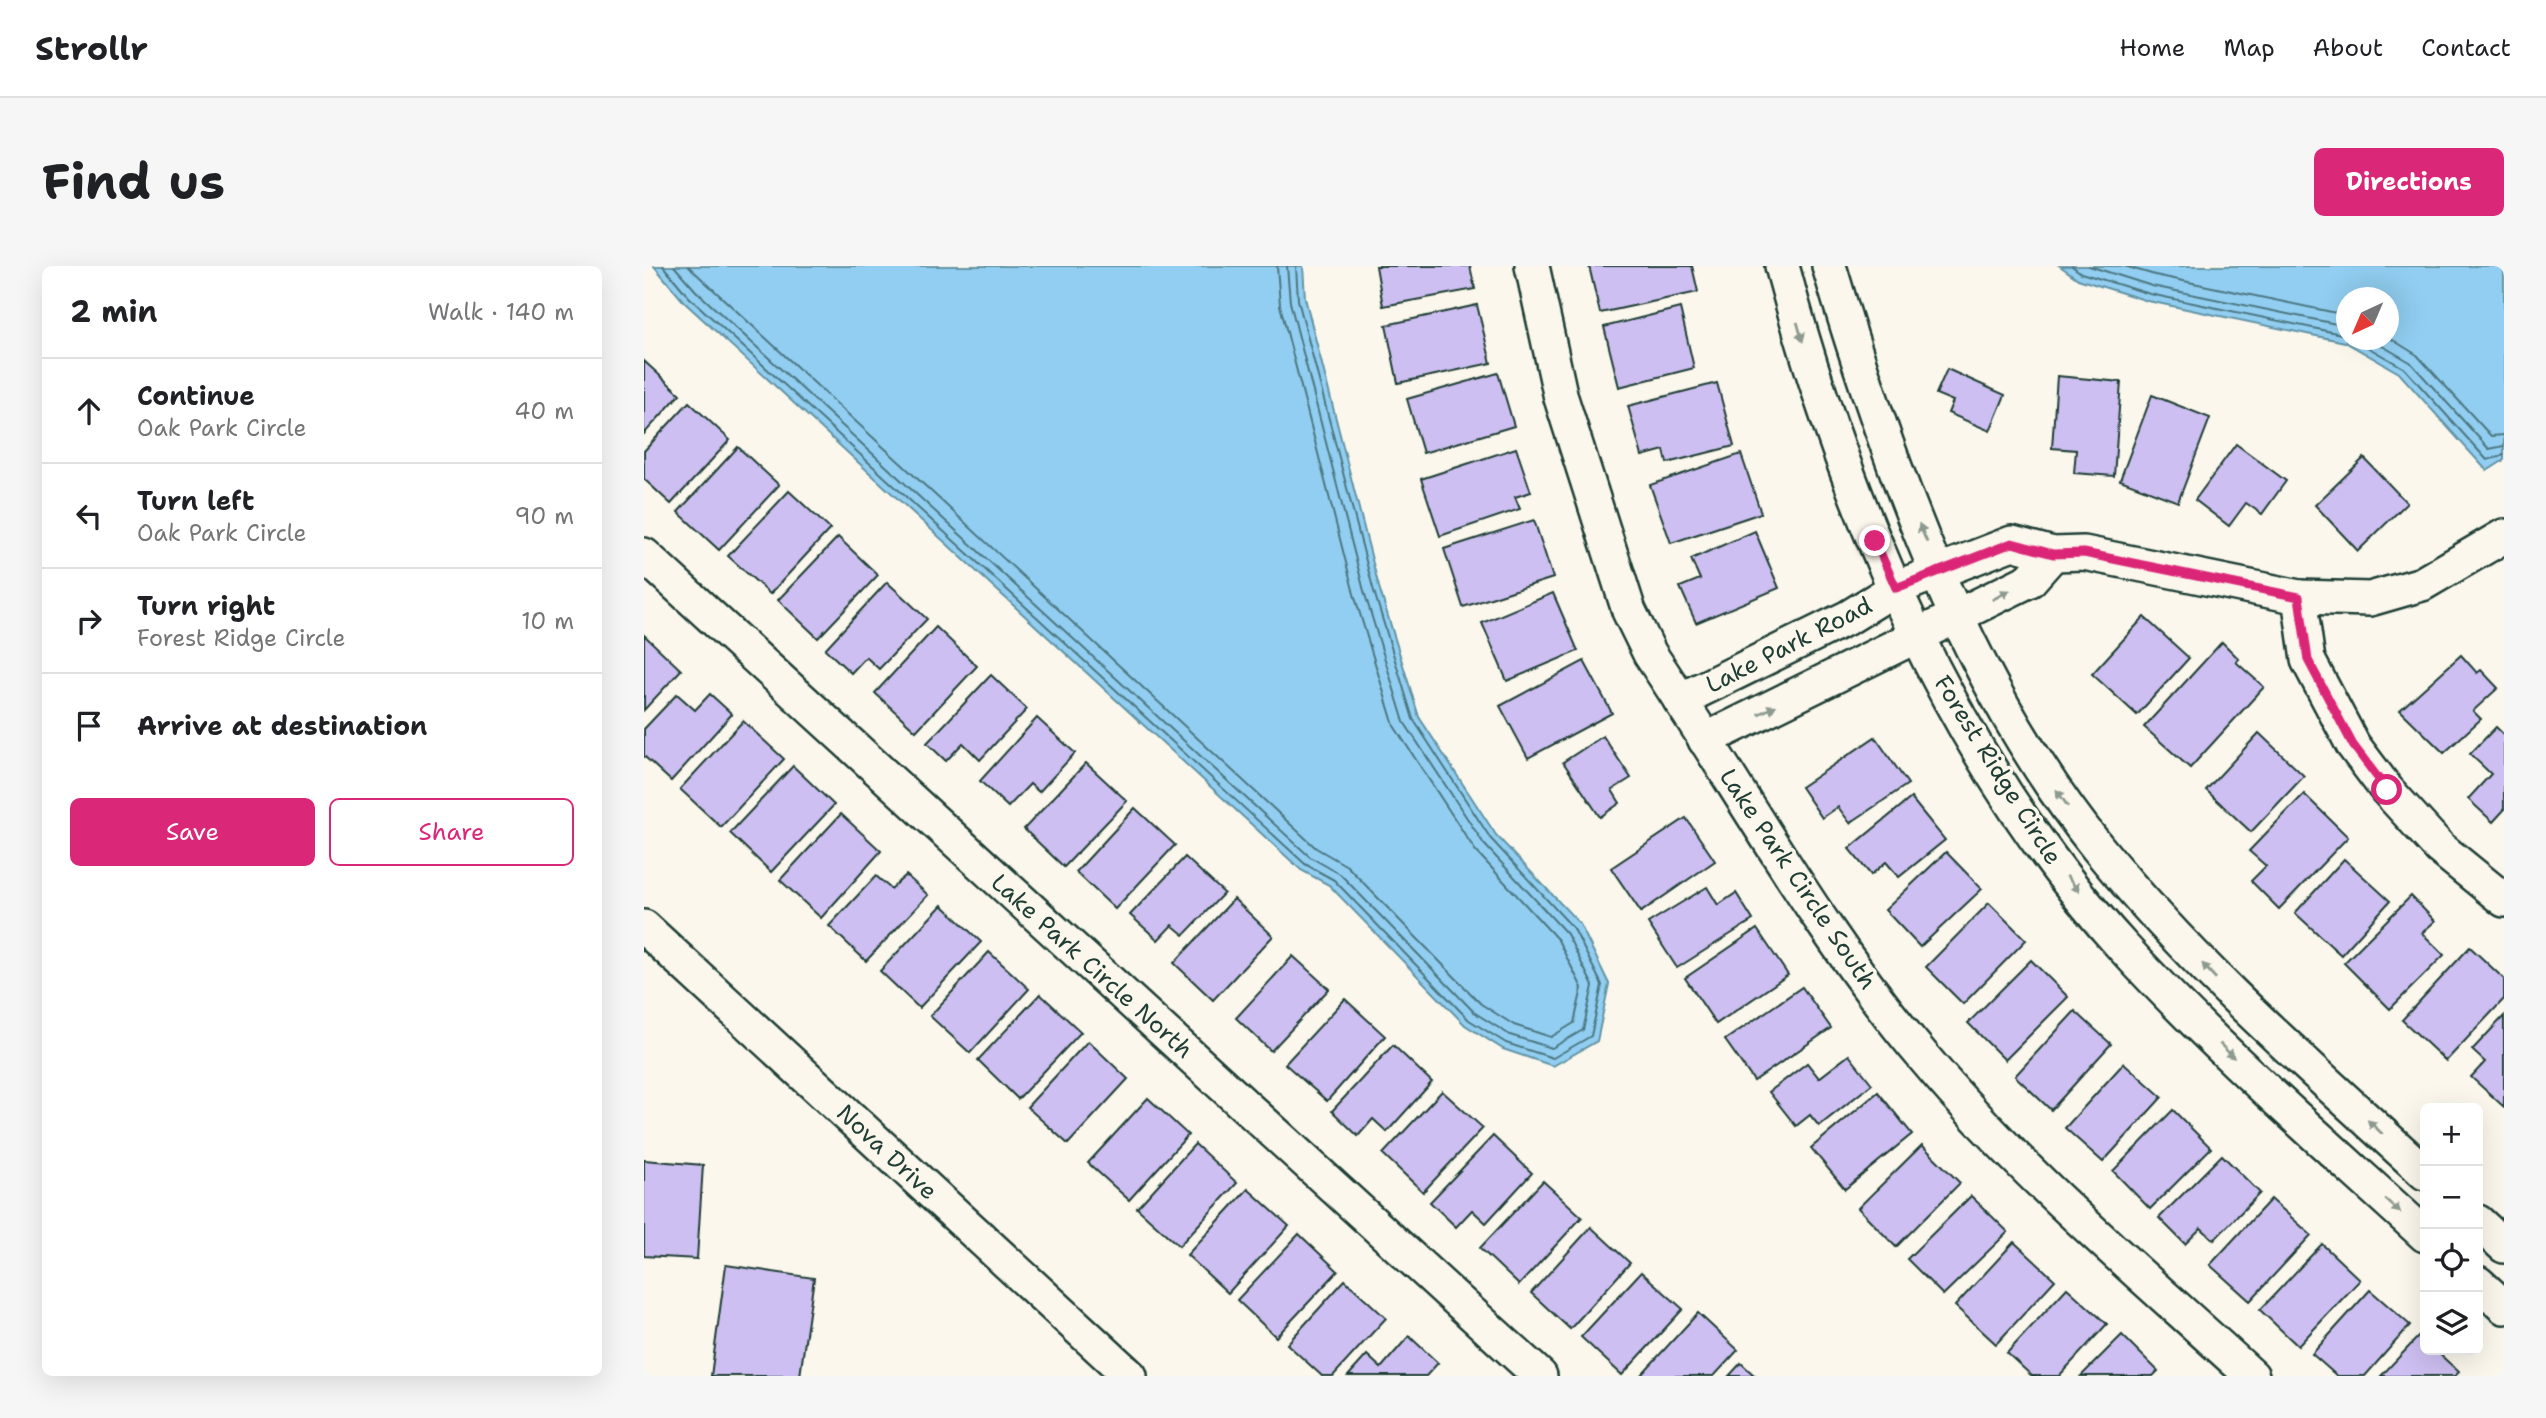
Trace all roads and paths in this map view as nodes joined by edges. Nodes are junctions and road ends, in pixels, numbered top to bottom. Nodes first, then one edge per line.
1 (1532, 266) edge
2 (1782, 266) edge
3 (1829, 266) edge
4 (2504, 536) edge
5 (2053, 554) junction
6 (644, 555) edge
7 (1939, 570) junction
8 (1896, 588) junction
9 (2299, 597) junction
10 (1959, 617) junction
11 (1917, 636) junction
12 (1680, 700) junction
13 (1705, 740) junction
14 (2504, 900) edge
15 (644, 927) edge
16 (2420, 1168) edge
17 (2483, 1227) edge
18 (2420, 1230) edge
19 (2504, 1246) edge
20 (2483, 1288) edge
21 (2504, 1307) edge
22 (1130, 1376) edge
23 (1540, 1376) edge
24 (2252, 1376) edge

1 - 12 street, Lake Park Circle South
2 -> 8 street, Forest Ridge Circle
7 -> 3 street, Forest Ridge Circle
4 - 9 street, Lake Park Road
5 - 7 street, Lake Park Road
5 - 9 street, Lake Park Road
10 -> 5 street, Lake Park Road
6 - 23 street, Lake Park Circle North
7 - 8 street, Lake Park Road
7 - 10 street, Forest Ridge Circle
8 - 11 street, Forest Ridge Circle
8 - 12 street, Lake Park Road
9 - 14 street
10 - 11 street, Lake Park Road
16 -> 10 street, Forest Ridge Circle
13 -> 11 street, Lake Park Road
11 -> 18 street, Forest Ridge Circle
12 - 13 street, Lake Park Circle South
13 - 24 street, Lake Park Circle South
15 - 22 street, Nova Drive
17 - 19 street
20 - 21 street

